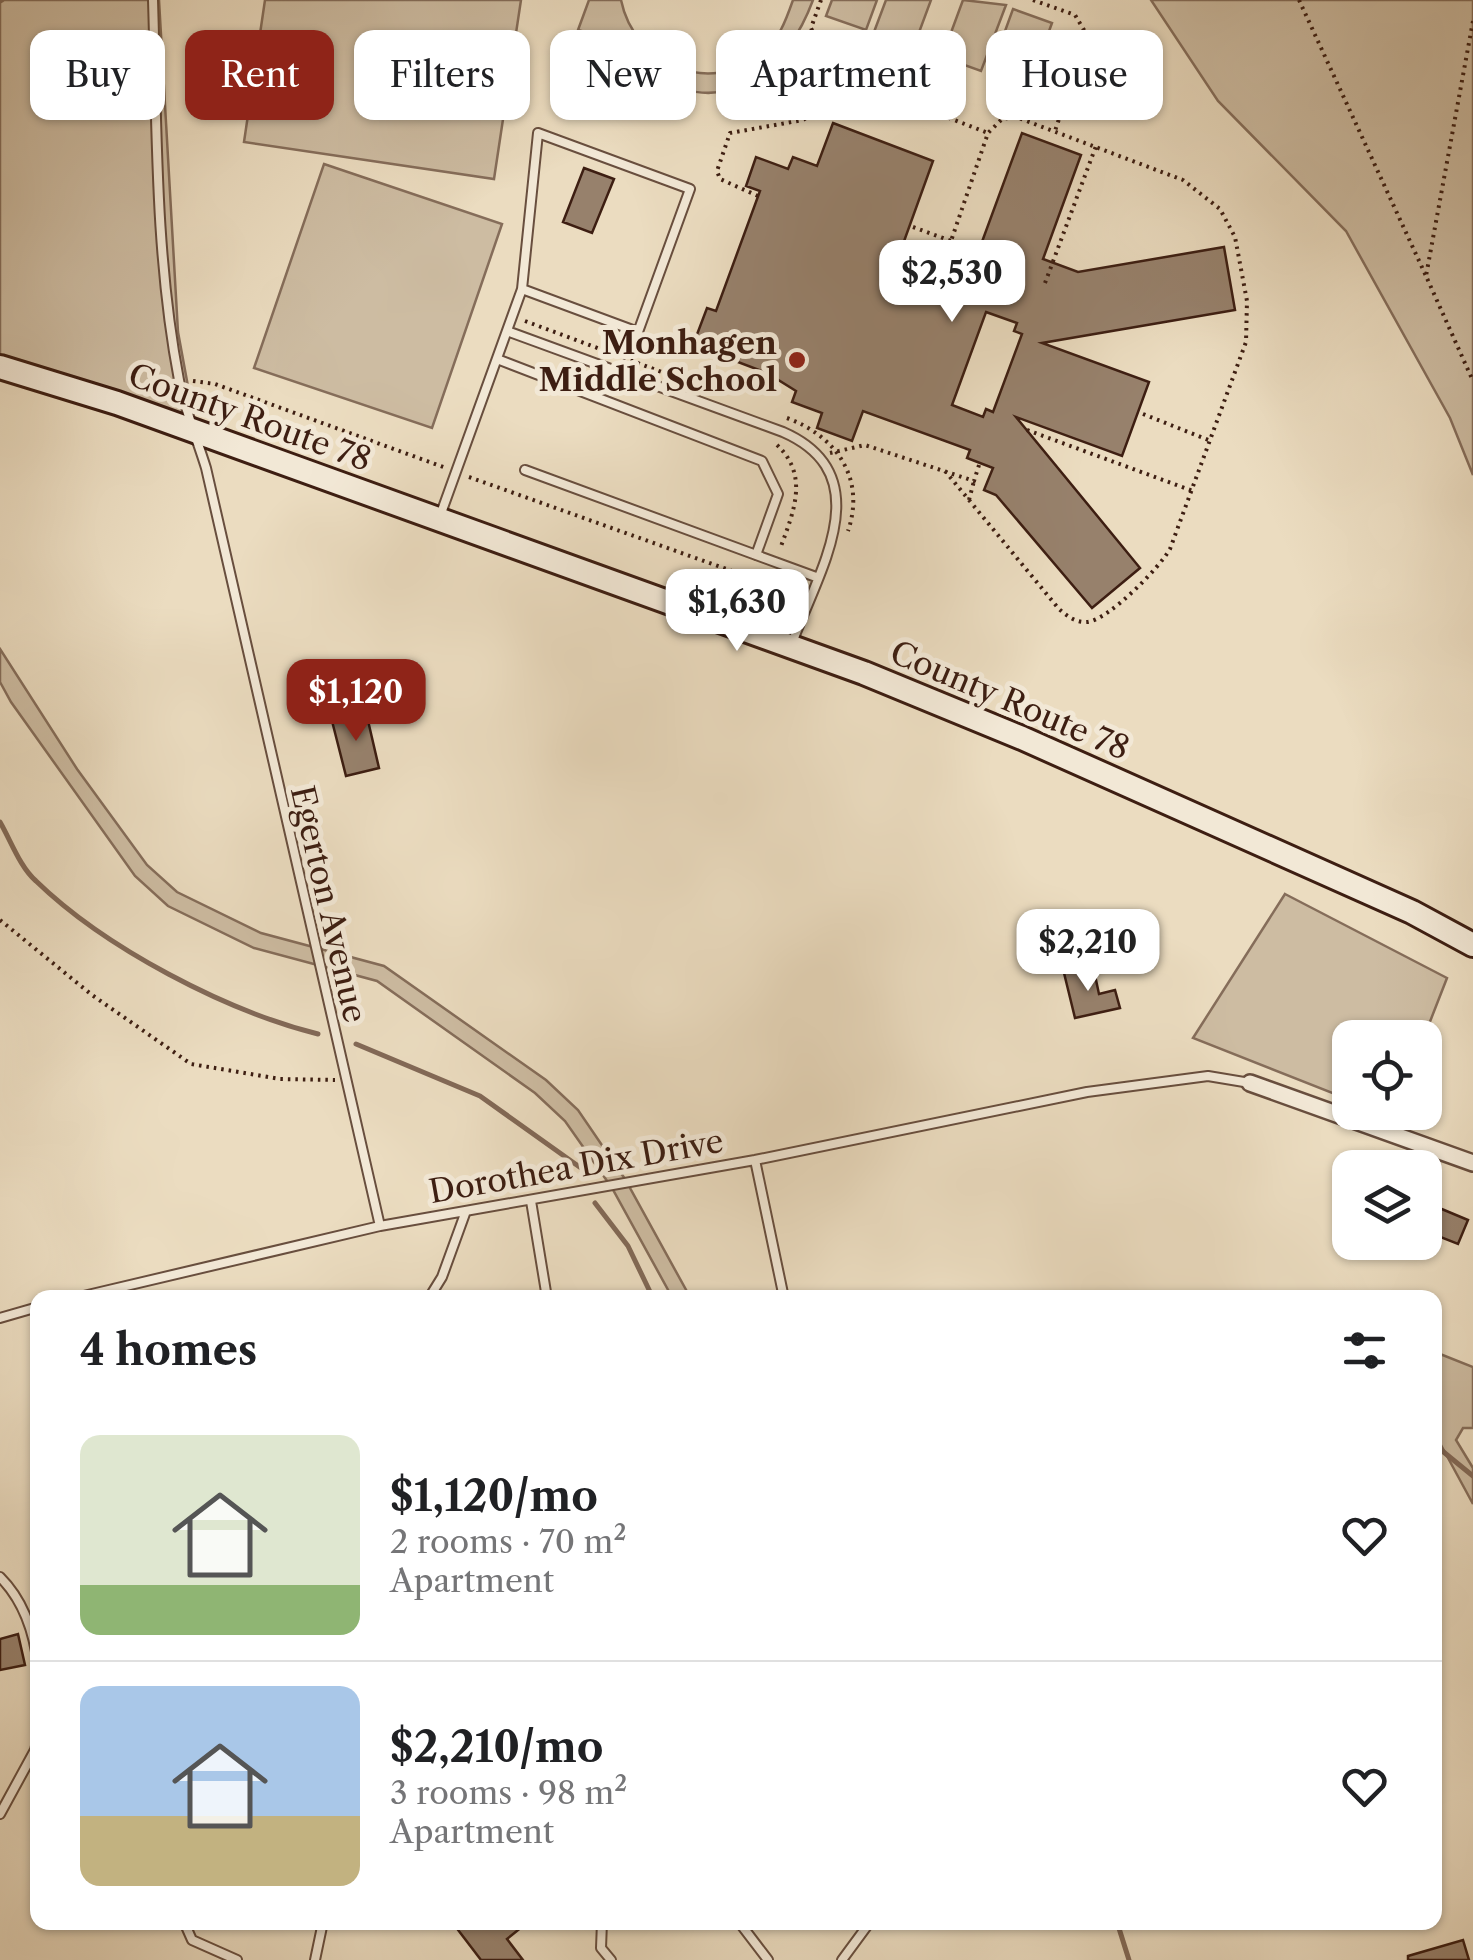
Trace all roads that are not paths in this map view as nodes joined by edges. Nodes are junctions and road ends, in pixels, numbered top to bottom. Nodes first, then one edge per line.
1 (153, 0) edge
2 (522, 290) junction
3 (507, 332) junction
4 (497, 359) junction
5 (0, 367) edge
6 (204, 435) junction
7 (525, 470) dead end
8 (438, 520) junction
9 (756, 555) junction
10 (816, 577) junction
11 (790, 647) junction
12 (1473, 945) edge
13 (1250, 1083) joint
14 (755, 1160) junction
15 (1473, 1163) edge
16 (531, 1200) junction
17 (466, 1212) junction
18 (380, 1226) junction
19 (104, 1290) edge
20 (435, 1290) edge
21 (545, 1290) edge
22 (782, 1290) edge
23 (30, 1309) edge
24 (0, 1318) edge
25 (0, 1577) edge
26 (30, 1626) edge
27 (30, 1761) edge
28 (0, 1814) edge
29 (188, 1930) edge
30 (321, 1930) edge
31 (602, 1930) edge
32 (745, 1930) edge
33 (864, 1930) edge
34 (237, 1960) edge
35 (315, 1960) edge
36 (611, 1960) edge
37 (768, 1960) edge
38 (842, 1960) edge

1 - 6 lane, Egerton Avenue
2 - 2 lane
2 - 3 lane
3 - 4 lane
3 - 10 lane
4 - 8 lane
4 - 9 lane
5 - 6 street, County Route 78
6 - 8 street, County Route 78
6 - 18 lane, Egerton Avenue
7 - 9 lane
8 - 11 street, County Route 78
9 - 10 lane
10 - 11 lane
11 - 12 street, County Route 78
13 - 14 lane, Dorothea Dix Drive
13 - 15 street
14 - 16 lane, Dorothea Dix Drive
14 - 22 lane
16 - 17 lane, Dorothea Dix Drive
16 - 21 lane
17 - 18 lane, Dorothea Dix Drive
17 - 20 lane
18 - 19 lane, Dorothea Dix Drive
23 - 24 lane
25 - 26 lane
27 - 28 lane
29 - 34 lane
30 - 35 lane
31 - 36 lane
32 - 37 lane
33 - 38 lane

